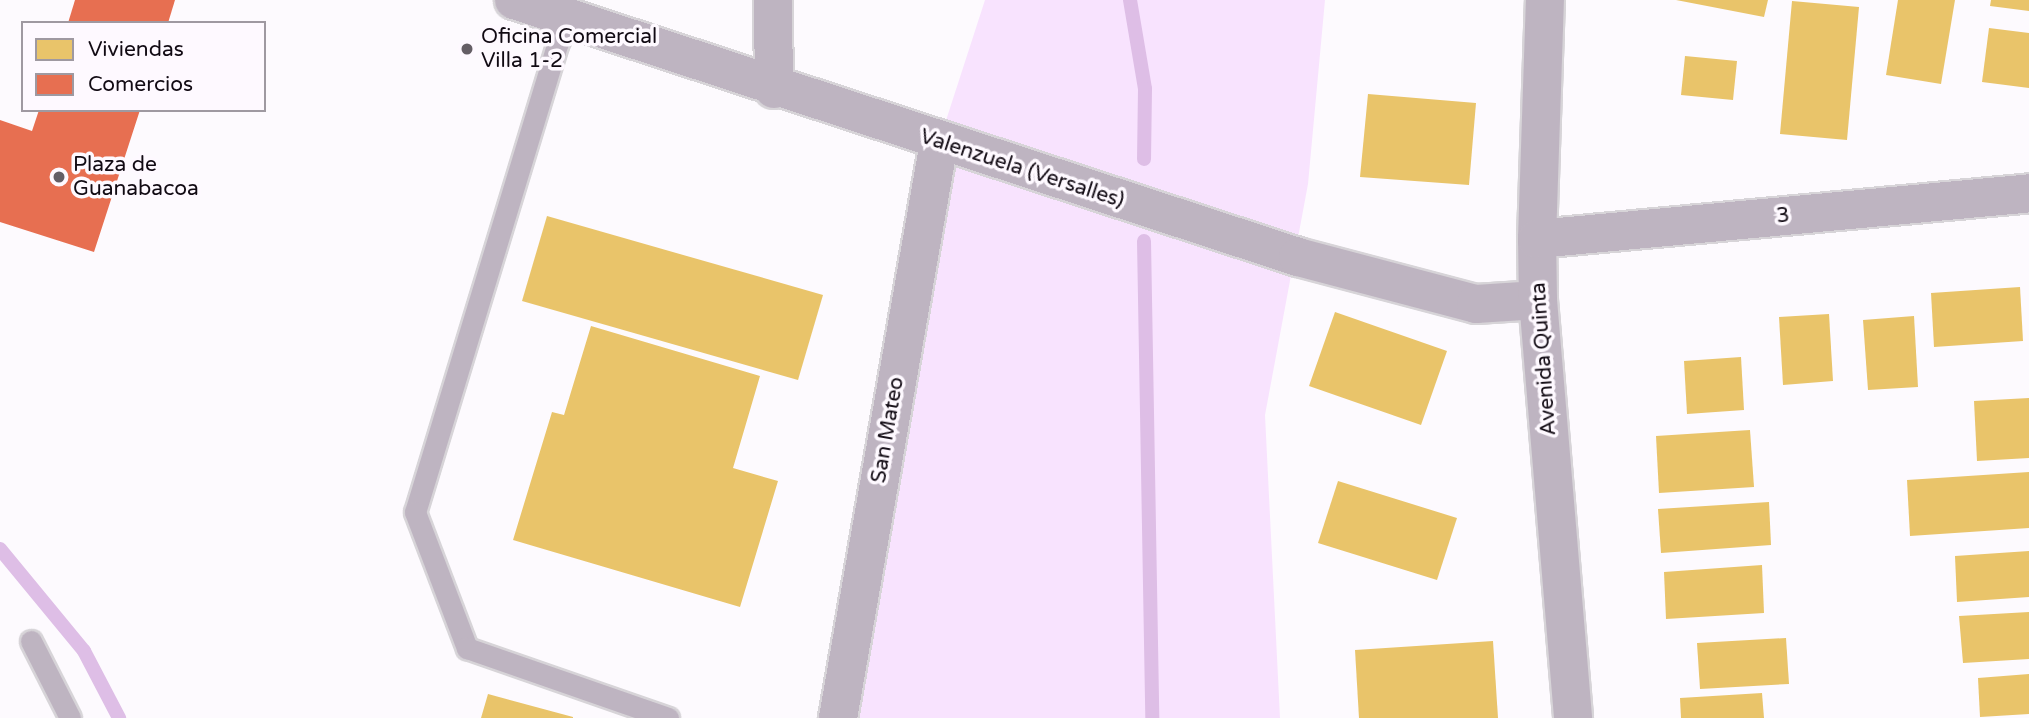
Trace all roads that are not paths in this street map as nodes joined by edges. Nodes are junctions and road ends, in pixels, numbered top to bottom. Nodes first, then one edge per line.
1 (514, 0) edge
2 (773, 0) edge
3 (1545, 0) edge
4 (569, 19) junction
5 (774, 89) junction
6 (939, 142) junction
7 (2029, 193) edge
8 (1537, 239) junction
9 (1538, 300) junction
10 (32, 642) dead end
11 (70, 718) edge
12 (668, 718) edge
13 (838, 718) edge
14 (1573, 718) edge

1 - 4 street, Valenzuela (Versalles)
2 - 5 street
3 - 8 street, Avenida Quinta
4 - 5 street, Valenzuela (Versalles)
4 - 12 lane
5 - 6 street, Valenzuela (Versalles)
6 - 9 street, Valenzuela (Versalles)
6 - 13 street, San Mateo
7 - 8 street, 3
8 - 9 street, Avenida Quinta
9 - 14 street, Avenida Quinta
10 - 11 lane

